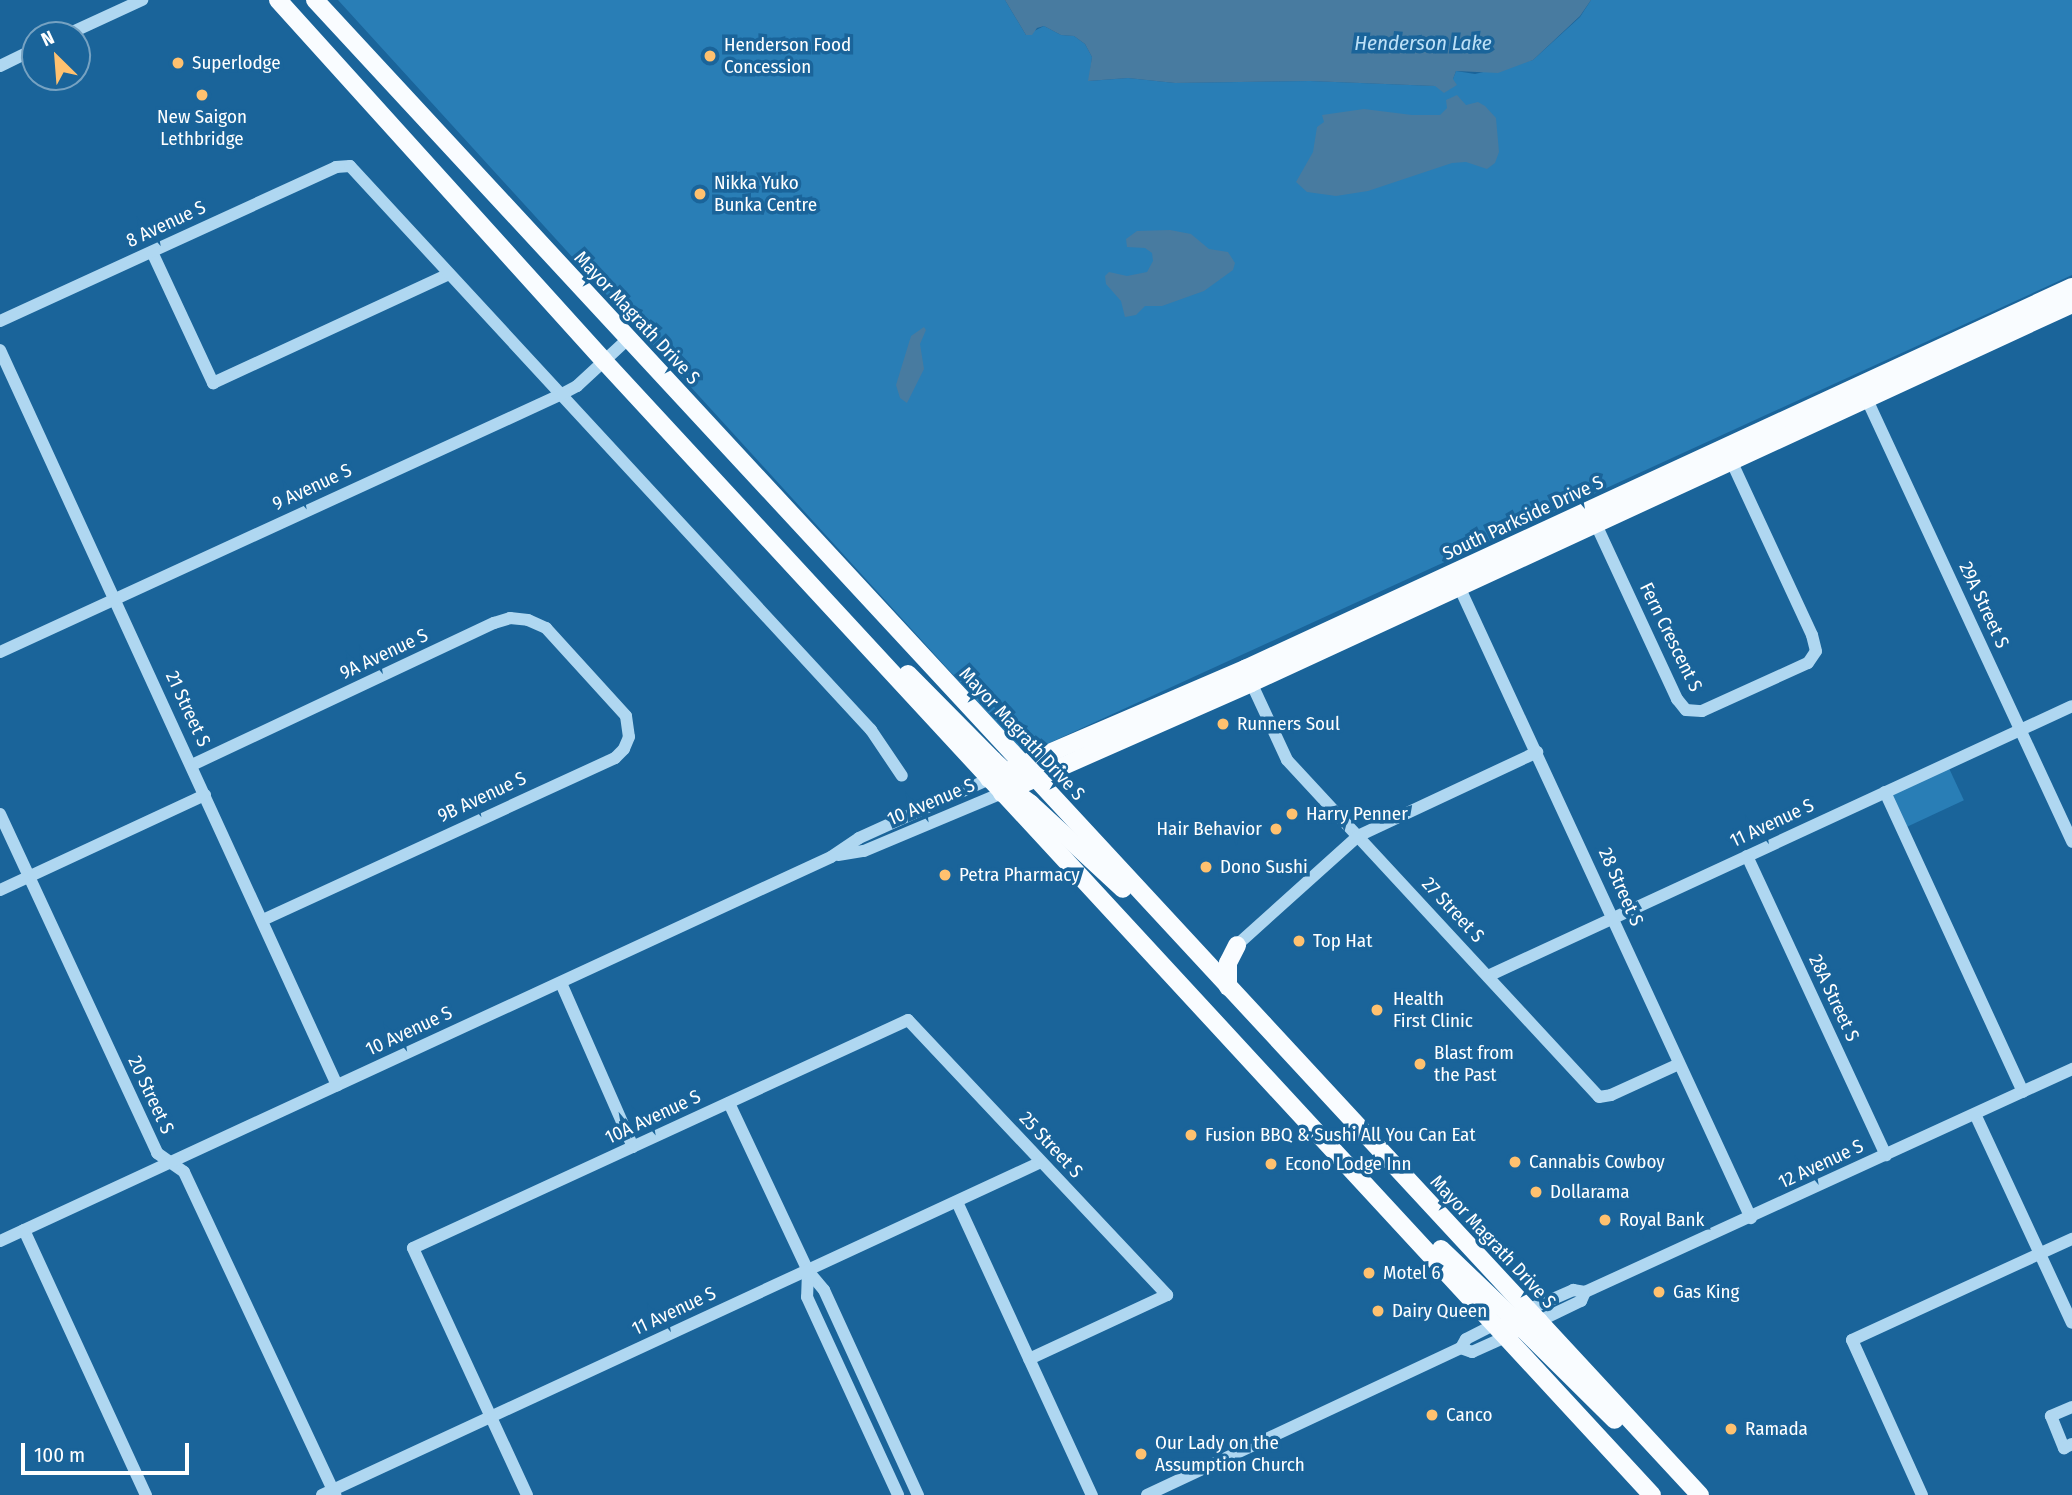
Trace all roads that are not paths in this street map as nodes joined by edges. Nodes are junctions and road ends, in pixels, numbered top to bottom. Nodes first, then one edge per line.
1 (142, 0) edge
2 (278, 0) edge
3 (316, 0) edge
4 (91, 23) edge
5 (21, 55) edge
6 (0, 65) edge
7 (152, 252) junction
8 (449, 274) junction
9 (2072, 287) edge
10 (2072, 304) edge
11 (0, 321) edge
12 (628, 339) junction
13 (0, 350) edge
14 (604, 361) junction
15 (1864, 392) junction
16 (562, 394) junction
17 (1728, 453) junction
18 (1593, 517) junction
19 (1456, 579) junction
20 (116, 599) junction
21 (838, 615) junction
22 (0, 652) edge
23 (582, 667) joint
24 (1248, 676) junction
25 (2072, 706) edge
26 (2020, 730) junction
27 (1538, 752) junction
28 (192, 765) junction
29 (902, 775) dead end
30 (989, 779) junction
31 (1011, 779) junction
32 (1035, 779) junction
33 (1885, 792) junction
34 (205, 795) junction
35 (0, 814) edge
36 (1358, 836) junction
37 (2071, 836) edge
38 (834, 855) junction
39 (1747, 856) junction
40 (29, 876) junction
41 (0, 890) edge
42 (1160, 912) junction
43 (1614, 918) junction
44 (262, 919) junction
45 (1237, 945) junction
46 (1198, 954) junction
47 (1488, 976) junction
48 (561, 983) junction
49 (1228, 987) junction
50 (908, 1020) joint
51 (1679, 1064) junction
52 (2072, 1069) edge
53 (337, 1085) junction
54 (2023, 1092) junction
55 (729, 1103) junction
56 (1975, 1114) junction
57 (633, 1147) junction
58 (1886, 1156) junction
59 (172, 1161) junction
60 (1041, 1162) junction
61 (957, 1202) junction
62 (1751, 1218) junction
63 (24, 1230) junction
64 (2072, 1239) edge
65 (0, 1241) edge
66 (2040, 1254) junction
67 (808, 1271) junction
68 (1517, 1323) junction
69 (2072, 1323) edge
70 (1030, 1359) junction
71 (2072, 1407) edge
72 (490, 1417) junction
73 (2072, 1444) edge
74 (1621, 1461) junction
75 (330, 1493) edge
76 (146, 1495) edge
77 (527, 1495) edge
78 (898, 1495) edge
79 (918, 1495) edge
80 (1093, 1495) edge
81 (1147, 1495) edge
82 (1653, 1495) edge
83 (1666, 1495) edge
84 (1700, 1495) edge
85 (1922, 1495) edge

1 - 4 street
2 - 14 main road, Mayor Magrath Drive S
3 - 12 main road, Mayor Magrath Drive S
5 - 6 street
7 - 8 street, 8 Avenue S
7 - 8 street
7 - 11 street, 8 Avenue S
8 - 16 street
9 - 15 main road, South Parkside Drive S
10 - 15 main road, South Parkside Drive S
12 - 14 street, 9 Avenue S
12 - 31 main road, Mayor Magrath Drive S
13 - 20 street, 21 Street S
14 - 16 street, 9 Avenue S
14 - 21 main road, Mayor Magrath Drive S
15 - 17 main road, South Parkside Drive S
15 - 26 street, 29A Street S
16 - 20 street, 9 Avenue S
16 - 29 street
17 - 18 main road, South Parkside Drive S
17 - 18 street, Fern Crescent S
18 - 19 main road, South Parkside Drive S
19 - 24 main road, South Parkside Drive S
19 - 27 street, 28 Street S
20 - 22 street, 9 Avenue S
20 - 28 street, 21 Street S
21 - 30 main road, Mayor Magrath Drive S
21 - 31 main road
23 - 28 street, 9A Avenue S
23 - 44 street, 9B Avenue S
24 - 31 main road, South Parkside Drive S
24 - 32 main road, South Parkside Drive S
24 - 36 street, 27 Street S
25 - 26 street, 11 Avenue S
26 - 33 street, 11 Avenue S
26 - 37 street, 29A Street S
27 - 36 street
27 - 43 street, 28 Street S
28 - 34 street, 21 Street S
30 - 31 main road, Mayor Magrath Drive S
30 - 38 street, 10 Avenue S
31 - 32 main road, Mayor Magrath Drive S
31 - 38 street, 10 Avenue S
31 - 42 main road
31 - 68 main road, Mayor Magrath Drive S
32 - 42 main road, Mayor Magrath Drive S
33 - 39 street, 11 Avenue S
33 - 54 street
34 - 40 street
34 - 44 street, 21 Street S
35 - 40 street, 20 Street S
36 - 45 street
36 - 47 street, 27 Street S
38 - 48 street, 10 Avenue S
39 - 43 street, 11 Avenue S
39 - 58 street, 28A Street S
40 - 41 street
40 - 59 street, 20 Street S
42 - 46 main road, Mayor Magrath Drive S
43 - 47 street, 11 Avenue S
43 - 51 street, 28 Street S
44 - 53 street, 21 Street S
45 - 46 main road
45 - 49 main road
46 - 49 main road, Mayor Magrath Drive S
47 - 51 street, 27 Street S
48 - 53 street, 10 Avenue S
48 - 57 street
49 - 68 main road, Mayor Magrath Drive S
50 - 55 street, 10A Avenue S
50 - 60 street, 25 Street S
51 - 62 street, 28 Street S
52 - 54 street, 12 Avenue S
53 - 59 street, 10 Avenue S
54 - 56 street, 12 Avenue S
55 - 57 street, 10A Avenue S
55 - 67 street
56 - 58 street, 12 Avenue S
56 - 66 street
57 - 72 street, 10A Avenue S
58 - 62 street, 12 Avenue S
59 - 63 street, 10 Avenue S
59 - 75 street, 20 Street S
60 - 61 street, 11 Avenue S
60 - 70 street, 25 Street S
61 - 67 street, 11 Avenue S
61 - 70 street
62 - 68 street, 12 Avenue S
63 - 65 street, 10 Avenue S
63 - 76 street
64 - 66 street
66 - 69 street
66 - 85 street
67 - 72 street, 11 Avenue S
67 - 78 street
67 - 79 street
68 - 74 main road, Mayor Magrath Drive S
68 - 81 street, 12 Avenue S
68 - 84 main road, Mayor Magrath Drive S
70 - 80 street
71 - 73 street
72 - 75 street, 11 Avenue S
72 - 77 street
74 - 82 main road, Mayor Magrath Drive S
74 - 83 main road

